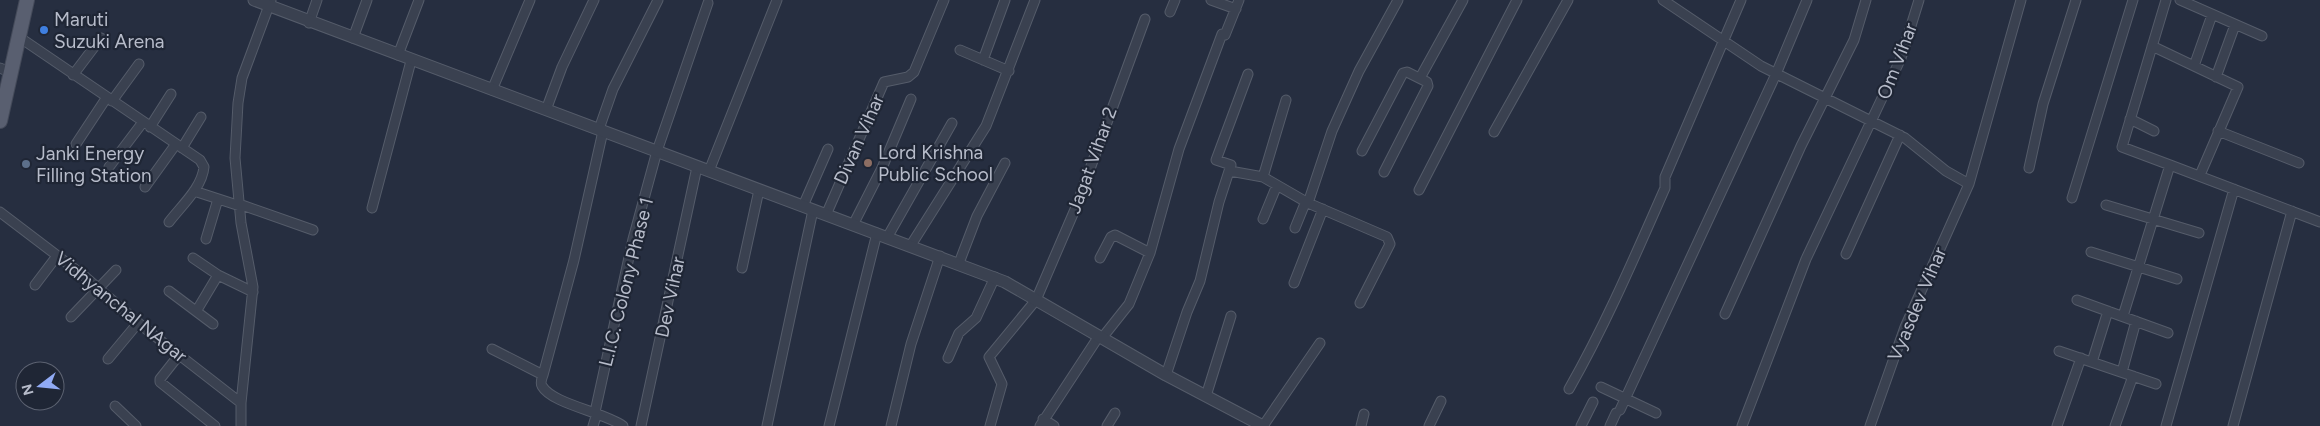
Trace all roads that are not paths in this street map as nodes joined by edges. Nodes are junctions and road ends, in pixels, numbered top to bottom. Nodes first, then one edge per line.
1 (27, 0) edge
2 (254, 0) edge
3 (317, 0) edge
4 (367, 0) edge
5 (419, 0) edge
6 (530, 0) edge
7 (594, 0) edge
8 (658, 0) edge
9 (777, 0) edge
10 (944, 0) edge
11 (1005, 0) edge
12 (1035, 0) edge
13 (1175, 0) edge
14 (1211, 0) edge
15 (1239, 0) edge
16 (1398, 0) edge
17 (1463, 0) edge
18 (1517, 0) edge
19 (1568, 0) edge
20 (1663, 0) edge
21 (1741, 0) edge
22 (1807, 0) edge
23 (1866, 0) edge
24 (1919, 0) edge
25 (2021, 0) edge
26 (2076, 0) edge
27 (2133, 0) edge
28 (2166, 0) edge
29 (2180, 0) edge
30 (708, 2) dead end
31 (270, 3) edge
32 (1674, 3) edge
33 (1236, 9) junction
34 (1170, 12) dead end
35 (2212, 15) junction
36 (1145, 19) dead end
37 (309, 23) junction
38 (2235, 25) junction
39 (2262, 36) dead end
40 (20, 38) junction
41 (101, 38) dead end
42 (353, 38) junction
43 (1723, 39) junction
44 (2152, 46) junction
45 (960, 50) dead end
46 (398, 55) junction
47 (983, 60) junction
48 (411, 61) junction
49 (138, 64) dead end
50 (2194, 66) junction
51 (6, 71) edge
52 (1009, 71) junction
53 (1248, 74) dead end
54 (1776, 74) junction
55 (73, 75) junction
56 (2216, 77) junction
57 (1420, 78) junction
58 (492, 90) junction
59 (171, 94) dead end
60 (1826, 98) junction
61 (109, 99) junction
62 (911, 99) dead end
63 (1286, 100) dead end
64 (546, 110) junction
65 (201, 117) dead end
66 (2130, 119) junction
67 (0, 121) edge
68 (1872, 121) junction
69 (952, 123) dead end
70 (146, 124) junction
71 (601, 130) junction
72 (2218, 130) junction
73 (2154, 131) dead end
74 (1494, 132) dead end
75 (1900, 135) junction
76 (76, 144) dead end
77 (179, 146) junction
78 (828, 149) dead end
79 (657, 151) junction
80 (1362, 151) dead end
81 (1005, 163) dead end
82 (2299, 163) dead end
83 (2170, 165) junction
84 (109, 167) dead end
85 (697, 167) junction
86 (2028, 168) dead end
87 (709, 171) junction
88 (1230, 171) junction
89 (1384, 172) dead end
90 (2200, 175) junction
91 (1263, 177) junction
92 (1969, 184) junction
93 (1277, 185) junction
94 (145, 187) dead end
95 (2234, 189) junction
96 (759, 190) junction
97 (1419, 190) dead end
98 (194, 191) junction
99 (2072, 198) dead end
100 (218, 199) junction
101 (1307, 202) junction
102 (239, 205) junction
103 (2106, 205) dead end
104 (372, 208) dead end
105 (808, 208) junction
106 (1323, 209) junction
107 (2292, 211) junction
108 (0, 212) edge
109 (826, 215) junction
110 (1263, 219) dead end
111 (2153, 220) junction
112 (169, 222) dead end
113 (2320, 222) edge
114 (853, 225) junction
115 (1295, 228) dead end
116 (313, 230) dead end
117 (2199, 233) dead end
118 (882, 235) junction
119 (206, 239) dead end
120 (911, 245) junction
121 (2091, 252) dead end
122 (1150, 253) junction
123 (1846, 254) dead end
124 (57, 256) junction
125 (940, 256) junction
126 (193, 258) dead end
127 (1100, 258) dead end
128 (959, 263) junction
129 (2138, 267) junction
130 (742, 268) dead end
131 (116, 270) dead end
132 (218, 275) junction
133 (995, 277) junction
134 (2177, 279) dead end
135 (1294, 283) dead end
136 (35, 285) dead end
137 (99, 289) junction
138 (169, 291) dead end
139 (253, 292) junction
140 (1036, 300) junction
141 (2077, 300) dead end
142 (1360, 303) dead end
143 (196, 310) junction
144 (2108, 311) junction
145 (1725, 314) dead end
146 (1231, 316) dead end
147 (2123, 316) junction
148 (71, 317) dead end
149 (2136, 321) junction
150 (138, 323) junction
151 (213, 324) dead end
152 (2168, 333) dead end
153 (1101, 337) junction
154 (1320, 343) dead end
155 (492, 349) dead end
156 (2059, 351) dead end
157 (180, 355) junction
158 (948, 358) dead end
159 (2081, 358) junction
160 (108, 359) dead end
161 (2092, 362) junction
162 (2122, 372) junction
163 (543, 375) junction
164 (1166, 375) junction
165 (2133, 376) junction
166 (2156, 384) dead end
167 (1601, 387) dead end
168 (1569, 389) dead end
169 (1206, 396) junction
170 (1626, 399) junction
171 (1441, 401) dead end
172 (1593, 402) dead end
173 (241, 403) junction
174 (115, 406) dead end
175 (1115, 412) dead end
176 (596, 413) junction
177 (1656, 413) dead end
178 (1364, 414) dead end
179 (1042, 423) edge
180 (136, 426) edge
181 (215, 426) edge
182 (241, 426) edge
183 (593, 426) edge
184 (623, 426) edge
185 (641, 426) edge
186 (767, 426) edge
187 (829, 426) edge
188 (891, 426) edge
189 (990, 426) edge
190 (1054, 426) edge
191 (1107, 426) edge
192 (1263, 426) edge
193 (1361, 426) edge
194 (1429, 426) edge
195 (1581, 426) edge
196 (1610, 426) edge
197 (1742, 426) edge
198 (1870, 426) edge
199 (2057, 426) edge
200 (2115, 426) edge
201 (2166, 426) edge
202 (2233, 426) edge

1 - 40 main road
2 - 31 street
3 - 37 street
4 - 42 street
5 - 46 street
6 - 58 street
7 - 64 street
8 - 71 street
9 - 87 street
10 - 109 street, Divan Vihar
11 - 47 street
12 - 52 street
13 - 34 street
14 - 33 street
15 - 33 street
16 - 101 street
17 - 57 street
18 - 97 street
19 - 74 street
20 - 32 street
21 - 43 street
22 - 54 street
23 - 60 street
24 - 68 street, Om Vihar
25 - 92 street, Vyasdev Vihar
26 - 86 street
27 - 99 street
28 - 44 street
29 - 35 street
30 - 79 street, L.I.C. Colony Phase 1
31 - 37 street
31 - 102 street
32 - 43 street
33 - 122 street
35 - 38 street
35 - 50 street
36 - 140 street, Jagat Vihar 2
37 - 42 street
38 - 39 street
38 - 56 street
40 - 51 main road
40 - 55 street
41 - 55 street
42 - 46 street
43 - 54 street
43 - 168 street
44 - 50 street
44 - 66 street
45 - 47 street
46 - 48 street
47 - 52 street
48 - 58 street
48 - 104 street
49 - 61 street
50 - 56 street
51 - 67 main road
52 - 120 street
53 - 88 street
54 - 60 street
54 - 170 street
55 - 61 street
56 - 72 street
57 - 80 street
57 - 89 street
58 - 64 street
59 - 70 street
60 - 68 street
60 - 145 street
61 - 70 street
61 - 76 street
62 - 114 street
63 - 91 street
64 - 71 street
65 - 77 street
66 - 73 street
66 - 83 street
68 - 75 street
68 - 197 street, Om Vihar
69 - 118 street
70 - 77 street
70 - 84 street
71 - 79 street
71 - 163 street
72 - 82 street
72 - 90 street
75 - 92 street
75 - 123 street
77 - 94 street
77 - 98 street
78 - 105 street
79 - 85 street
79 - 176 street, L.I.C. Colony Phase 1
81 - 128 street
83 - 90 street
83 - 111 street
85 - 87 street
85 - 185 street, Dev Vihar
87 - 96 street
88 - 91 street
88 - 164 street
90 - 95 street
91 - 93 street
92 - 198 street, Vyasdev Vihar
93 - 101 street
93 - 110 street
95 - 107 street
95 - 201 street
96 - 105 street
96 - 130 street
98 - 100 street
98 - 112 street
100 - 102 street
100 - 119 street
101 - 106 street
101 - 115 street
102 - 116 street
102 - 139 street
103 - 111 street
105 - 109 street
105 - 186 street
106 - 135 street
106 - 142 street
107 - 113 street
107 - 202 street
108 - 124 street, Vidhyanchal NAgar
109 - 114 street
111 - 117 street
111 - 129 street
114 - 118 street
118 - 120 street
118 - 187 street
120 - 125 street
121 - 129 street
122 - 127 street
122 - 153 street
124 - 136 street
124 - 137 street, Vidhyanchal NAgar
125 - 128 street
125 - 188 street
126 - 132 street
128 - 133 street
129 - 134 street
129 - 147 street
131 - 137 street
132 - 139 street
132 - 143 street
133 - 140 street
133 - 158 street
137 - 148 street
137 - 150 street, Vidhyanchal NAgar
138 - 143 street
139 - 173 street
140 - 153 street
140 - 189 street, Jagat Vihar 2
141 - 144 street
143 - 151 street
144 - 147 street
144 - 161 street
146 - 169 street
147 - 149 street
149 - 152 street
149 - 162 street
150 - 157 street, Vidhyanchal NAgar
150 - 160 street
153 - 164 street
153 - 179 street
154 - 192 street
155 - 163 street
156 - 159 street
157 - 173 street, Vidhyanchal NAgar
157 - 181 street
159 - 161 street
159 - 199 street
161 - 162 street
162 - 165 street
163 - 176 street
164 - 169 street
165 - 166 street
165 - 200 street
167 - 170 street
169 - 192 street
170 - 177 street
170 - 196 street
171 - 194 street
172 - 195 street
173 - 182 street
174 - 180 street
175 - 191 street
176 - 183 street, L.I.C. Colony Phase 1
176 - 184 street
178 - 193 street
179 - 190 street

